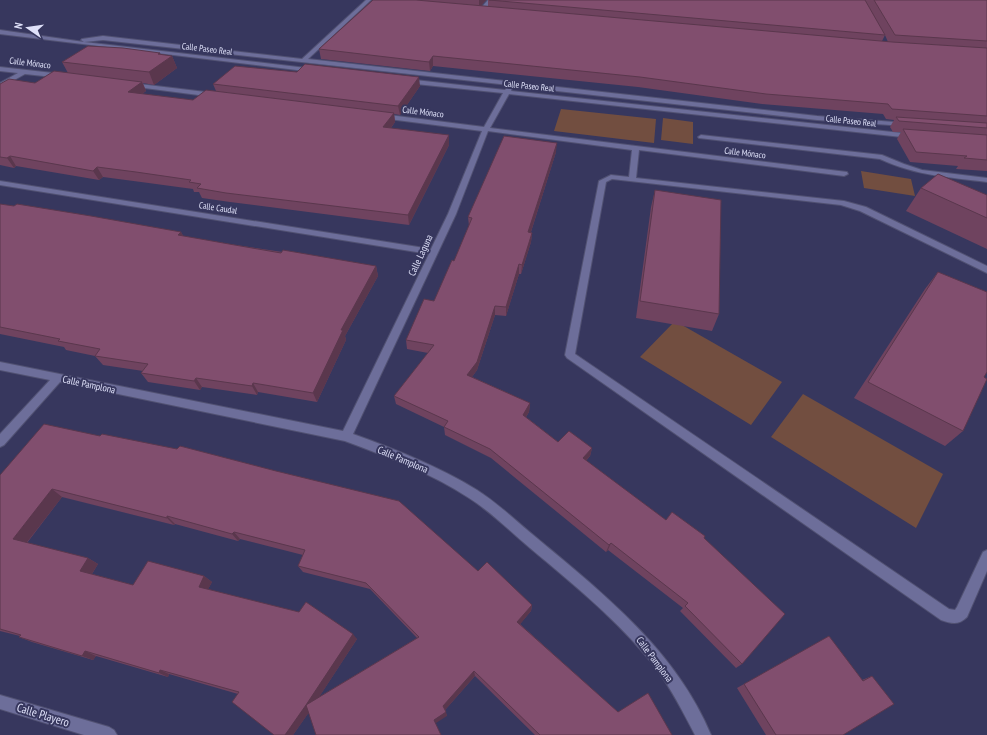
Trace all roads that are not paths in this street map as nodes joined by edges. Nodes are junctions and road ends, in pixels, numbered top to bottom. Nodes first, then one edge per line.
1 (491, 0) edge
2 (368, 1) edge
3 (375, 2) edge
4 (473, 10) edge
5 (481, 11) junction
6 (489, 12) edge
7 (0, 32) edge
8 (70, 41) junction
9 (304, 60) junction
10 (0, 69) edge
11 (318, 71) edge
12 (23, 72) junction
13 (70, 77) edge
14 (397, 80) edge
15 (125, 84) edge
16 (511, 84) junction
17 (0, 86) edge
18 (508, 92) junction
19 (220, 96) edge
20 (376, 116) edge
21 (910, 124) edge
22 (486, 129) junction
23 (701, 137) dead end
24 (915, 137) edge
25 (636, 148) junction
26 (844, 174) dead end
27 (632, 179) junction
28 (987, 180) edge
29 (0, 184) edge
30 (434, 252) junction
31 (987, 270) edge
32 (0, 366) edge
33 (58, 377) junction
34 (346, 436) junction
35 (0, 442) edge
36 (987, 556) edge
37 (0, 702) edge
38 (109, 735) edge
39 (703, 735) edge

1 - 5 street
2 - 3 street
2 - 9 street
4 - 5 street
5 - 6 street
7 - 8 street, Calle Paseo Real
8 - 9 street, Calle Paseo Real
8 - 11 street, Calle Paseo Real
9 - 16 street, Calle Paseo Real
10 - 12 street, Calle Mónaco
12 - 13 street, Calle Mónaco
12 - 17 street
14 - 18 street, Calle Paseo Real
15 - 19 street
16 - 18 street, Calle Laguna
16 - 21 street, Calle Paseo Real
18 - 22 street, Calle Laguna
18 - 24 street, Calle Paseo Real
20 - 22 street, Calle Mónaco
22 - 25 street, Calle Mónaco
22 - 30 street, Calle Laguna
23 - 28 street
25 - 26 street, Calle Mónaco
25 - 27 street
27 - 31 street
27 - 36 street
29 - 30 street, Calle Caudal
30 - 34 street, Calle Laguna
32 - 33 street, Calle Pamplona
33 - 34 street, Calle Pamplona
33 - 35 street
34 - 39 street, Calle Pamplona
37 - 38 street, Calle Playero

